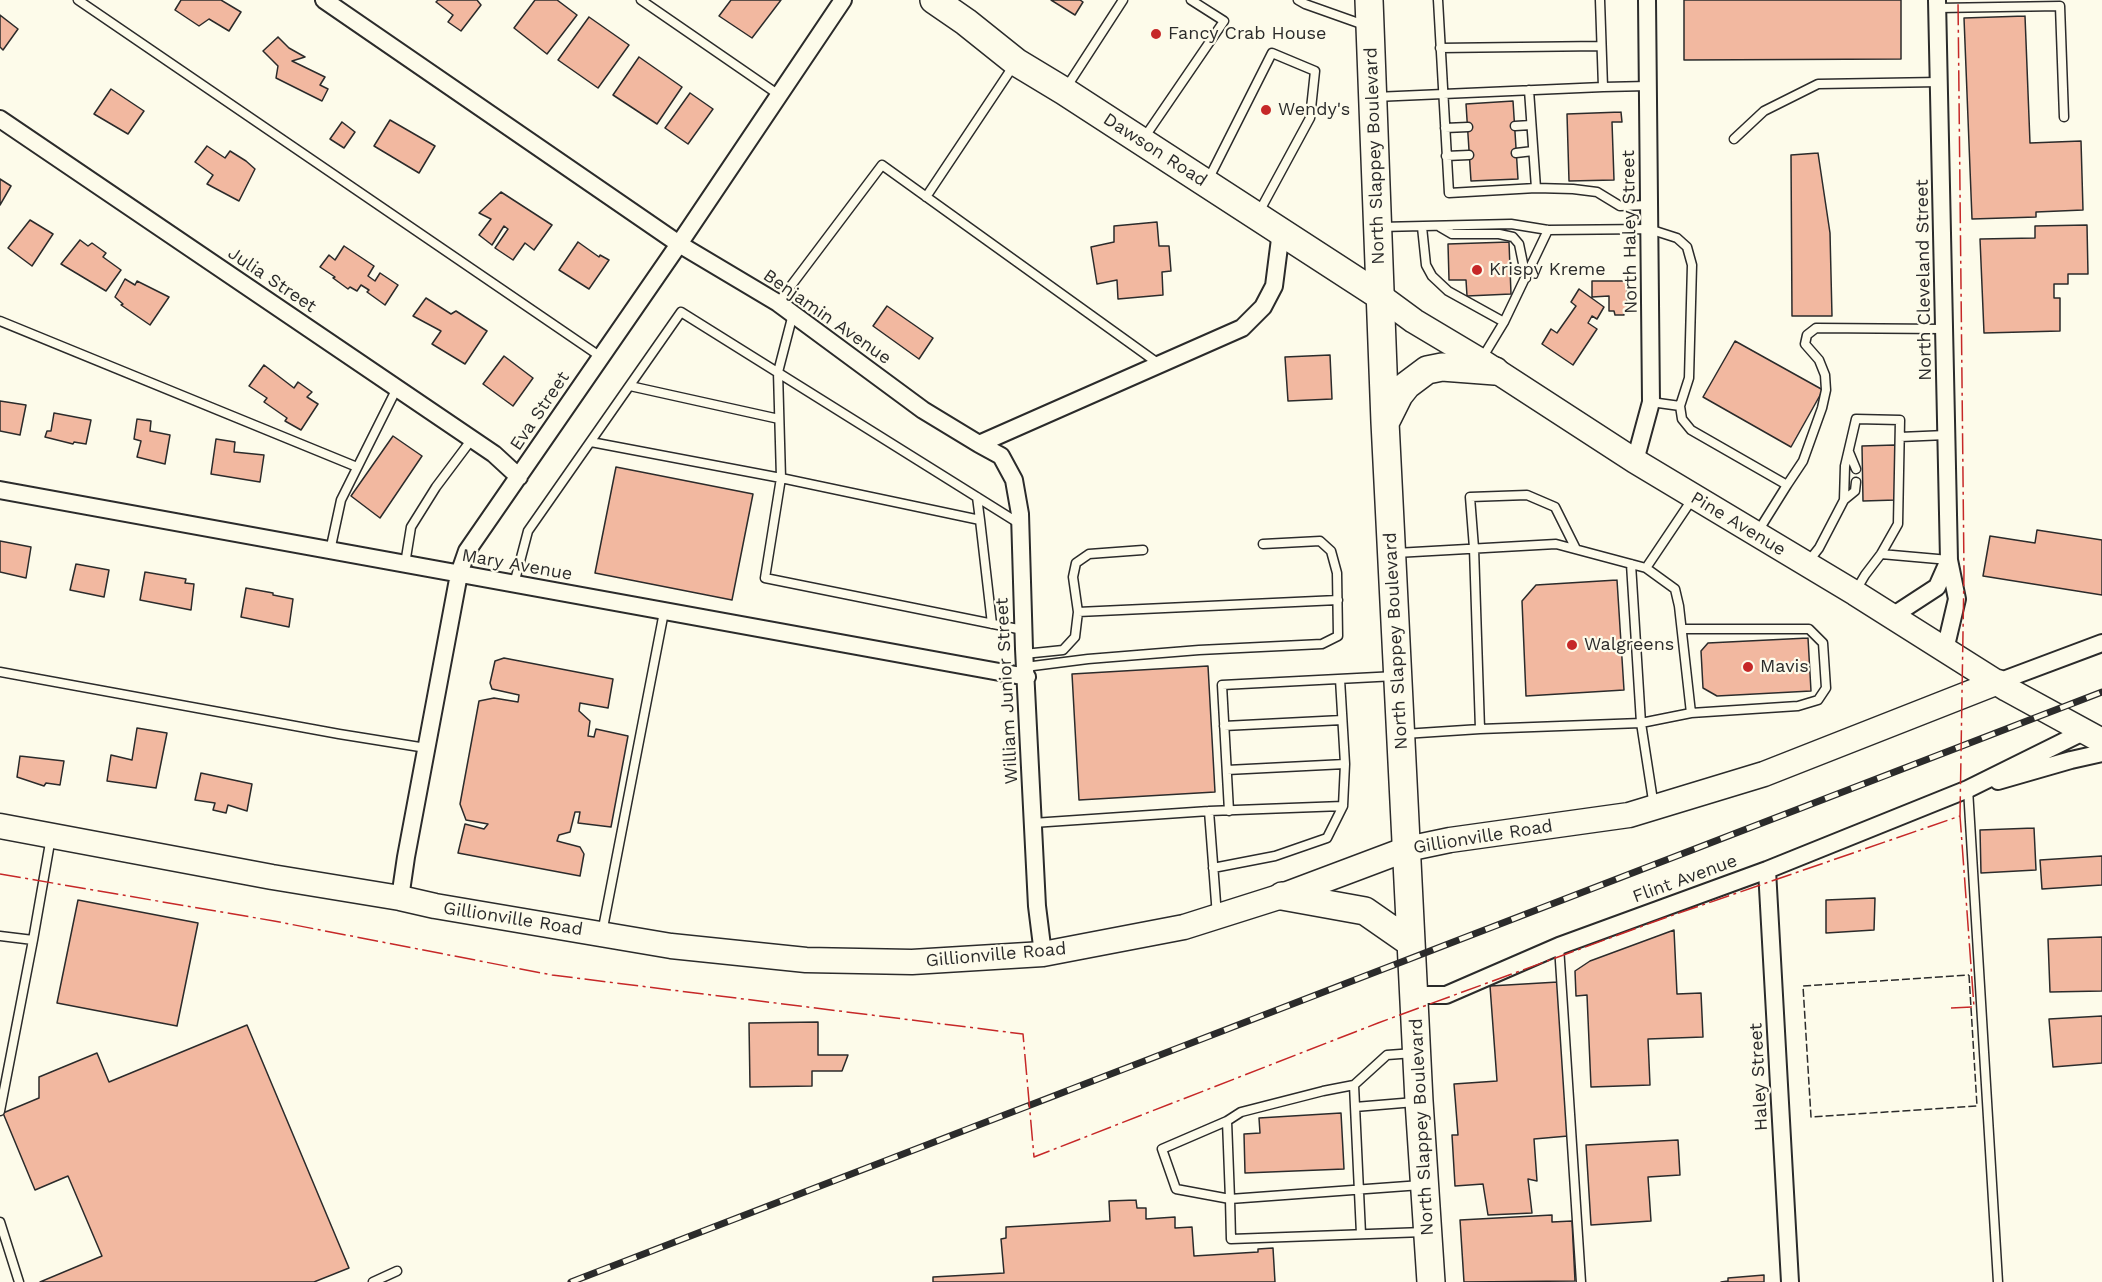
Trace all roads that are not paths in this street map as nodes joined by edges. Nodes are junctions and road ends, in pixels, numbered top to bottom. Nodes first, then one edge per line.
1 (78, 0) edge
2 (324, 0) edge
3 (641, 0) edge
4 (843, 0) edge
5 (933, 0) edge
6 (1123, 0) edge
7 (1191, 0) edge
8 (1369, 0) edge
9 (1438, 0) edge
10 (1600, 0) edge
11 (1647, 0) edge
12 (1302, 1) edge
13 (1937, 4) edge
14 (1370, 27) junction
15 (1601, 46) junction
16 (1440, 48) junction
17 (1016, 62) junction
18 (1939, 82) junction
19 (1648, 86) junction
20 (1603, 87) junction
21 (1529, 90) junction
22 (1064, 91) junction
23 (1443, 94) junction
24 (779, 95) junction
25 (1373, 97) junction
26 (2064, 117) dead end
27 (0, 119) edge
28 (1531, 125) junction
29 (1515, 126) dead end
30 (1468, 127) dead end
31 (1445, 128) junction
32 (1734, 139) dead end
33 (1142, 141) junction
34 (1533, 151) junction
35 (1516, 153) dead end
36 (1469, 155) dead end
37 (1446, 156) junction
38 (1206, 183) junction
39 (1536, 188) junction
40 (926, 197) junction
41 (1649, 205) junction
42 (1257, 216) junction
43 (1377, 227) junction
44 (1422, 227) junction
45 (1440, 227) junction
46 (1649, 229) junction
47 (1548, 230) junction
48 (1281, 231) junction
49 (679, 244) junction
50 (1526, 278) junction
51 (1380, 296) junction
52 (778, 303) junction
53 (793, 314) junction
54 (0, 321) edge
55 (1504, 322) junction
56 (1944, 329) junction
57 (601, 357) junction
58 (1160, 364) junction
59 (1488, 366) junction
60 (778, 372) junction
61 (630, 386) junction
62 (397, 388) junction
63 (1651, 402) junction
64 (1680, 406) junction
65 (779, 419) junction
66 (1385, 422) junction
67 (1946, 435) junction
68 (1900, 437) junction
69 (472, 439) junction
70 (591, 442) junction
71 (979, 444) junction
72 (1850, 452) junction
73 (1635, 461) junction
74 (357, 467) junction
75 (1857, 469) dead end
76 (519, 477) junction
77 (781, 478) junction
78 (1856, 482) dead end
79 (1787, 485) junction
80 (0, 490) edge
81 (977, 496) junction
82 (1694, 496) junction
83 (1844, 500) junction
84 (980, 520) junction
85 (1020, 524) junction
86 (1756, 534) junction
87 (1263, 544) dead end
88 (1474, 548) junction
89 (1576, 549) junction
90 (330, 550) junction
91 (1143, 550) dead end
92 (1392, 553) junction
93 (1881, 554) junction
94 (1949, 560) junction
95 (405, 564) junction
96 (1631, 564) junction
97 (1806, 565) junction
98 (1646, 568) junction
99 (459, 574) junction
100 (514, 584) junction
101 (1855, 593) junction
102 (1338, 600) junction
103 (664, 612) junction
104 (1078, 612) junction
105 (1891, 617) junction
106 (992, 624) junction
107 (1682, 629) junction
108 (1023, 630) junction
109 (2102, 643) edge
110 (1945, 650) junction
111 (1025, 666) junction
112 (0, 672) edge
113 (1398, 676) junction
114 (1340, 679) junction
115 (1998, 682) junction
116 (1692, 713) junction
117 (1342, 720) junction
118 (1641, 723) junction
119 (1224, 726) junction
120 (1480, 729) junction
121 (1401, 734) junction
122 (2093, 736) edge
123 (426, 748) junction
124 (2102, 753) edge
125 (1345, 764) junction
126 (1227, 770) junction
127 (1968, 789) junction
128 (1343, 806) junction
129 (1654, 807) junction
130 (1229, 811) junction
131 (1209, 812) junction
132 (1033, 823) junction
133 (0, 826) edge
134 (51, 835) junction
135 (1407, 849) junction
136 (1213, 868) junction
137 (1767, 870) junction
138 (1282, 896) junction
139 (400, 898) junction
140 (1217, 917) junction
141 (602, 934) junction
142 (0, 936) edge
143 (33, 940) junction
144 (1411, 943) junction
145 (1559, 946) junction
146 (1043, 954) junction
147 (1414, 995) junction
148 (1417, 1053) junction
149 (1354, 1085) junction
150 (1419, 1101) junction
151 (1355, 1107) junction
152 (0, 1111) edge
153 (1227, 1121) junction
154 (1425, 1185) junction
155 (1359, 1190) junction
156 (1230, 1199) junction
157 (0, 1222) edge
158 (1428, 1232) junction
159 (1361, 1234) junction
160 (397, 1271) dead end
161 (19, 1282) edge
162 (373, 1282) edge
163 (1431, 1282) edge
164 (1581, 1282) edge
165 (1790, 1282) edge
166 (1998, 1282) edge

1 - 57 lane
2 - 49 street, Benjamin Avenue
3 - 24 lane
4 - 24 street, Eva Street
5 - 17 main road, Dawson Road
6 - 22 lane
7 - 33 lane
8 - 14 main road, North Slappey Boulevard
9 - 16 lane
10 - 15 lane
11 - 19 street, North Haley Street
12 - 14 lane
13 - 18 street, North Cleveland Street
13 - 26 lane
14 - 25 main road, North Slappey Boulevard
15 - 16 lane
15 - 20 lane
16 - 23 lane
17 - 22 main road, Dawson Road
17 - 40 lane
18 - 32 lane
18 - 56 street, North Cleveland Street
19 - 20 lane
19 - 41 street, North Haley Street
20 - 21 lane
21 - 23 lane
21 - 28 lane
22 - 33 main road, Dawson Road
23 - 25 lane
23 - 31 lane
24 - 49 street, Eva Street
25 - 43 main road, North Slappey Boulevard
27 - 62 street, Julia Street
28 - 29 lane
28 - 34 lane
30 - 31 lane
31 - 37 lane
33 - 38 main road, Dawson Road
34 - 35 lane
34 - 39 lane
36 - 37 lane
37 - 39 lane
38 - 42 main road, Dawson Road
38 - 42 lane
39 - 41 lane
40 - 52 lane
40 - 58 lane
41 - 46 street, North Haley Street
42 - 48 main road, Dawson Road
43 - 44 lane
43 - 51 main road, North Slappey Boulevard
44 - 45 lane
44 - 55 lane
45 - 47 lane
45 - 50 lane
46 - 47 lane
46 - 63 street, North Haley Street
46 - 64 lane
47 - 50 lane
48 - 51 main road, Dawson Road
48 - 58 street
49 - 52 street, Benjamin Avenue
49 - 57 street, Eva Street
50 - 55 lane
51 - 59 main road, Pine Avenue
51 - 66 main road, North Slappey Boulevard
52 - 53 street, Benjamin Avenue
53 - 60 lane
53 - 71 street, Benjamin Avenue
54 - 74 lane
55 - 59 lane
56 - 67 street, North Cleveland Street
56 - 79 lane
57 - 76 street, Eva Street
58 - 71 street
59 - 66 main road
59 - 73 main road, Pine Avenue
60 - 61 lane
60 - 65 lane
60 - 81 lane
61 - 65 lane
61 - 70 lane
62 - 69 street, Julia Street
62 - 74 lane
63 - 64 lane
63 - 73 street, North Haley Street
64 - 79 lane
65 - 77 lane
66 - 92 main road, North Slappey Boulevard
67 - 68 lane
67 - 94 street, North Cleveland Street
68 - 72 lane
68 - 93 lane
69 - 76 street, Julia Street
69 - 95 lane
70 - 77 lane
70 - 100 lane
71 - 85 street, William Junior Street
72 - 75 lane
72 - 83 lane
73 - 82 main road, Pine Avenue
74 - 90 lane
76 - 99 street, Eva Street
77 - 84 lane
77 - 106 lane
78 - 83 lane
79 - 86 lane
80 - 90 street, Mary Avenue
81 - 84 lane
81 - 85 lane
82 - 86 main road, Pine Avenue
82 - 98 lane
83 - 97 lane
84 - 106 lane
85 - 108 street, William Junior Street
86 - 97 main road, Pine Avenue
87 - 102 lane
88 - 89 lane
88 - 89 lane
88 - 92 lane
88 - 120 lane
89 - 96 lane
90 - 95 street, Mary Avenue
91 - 104 lane
92 - 113 main road, North Slappey Boulevard
93 - 94 lane
93 - 101 lane
94 - 105 street, North Cleveland Street
94 - 110 street, North Cleveland Street
95 - 99 street, Mary Avenue
96 - 98 lane
96 - 118 lane
97 - 101 main road, Pine Avenue
98 - 107 lane
99 - 100 street, Mary Avenue
99 - 123 street, Eva Street
100 - 103 street, Mary Avenue
101 - 105 main road, Pine Avenue
102 - 104 lane
102 - 111 lane
103 - 111 street, Mary Avenue
103 - 141 lane
104 - 111 lane
105 - 110 main road, Pine Avenue
106 - 108 lane
107 - 116 lane
107 - 116 lane
108 - 111 street, William Junior Street
109 - 115 street
110 - 115 main road, Pine Avenue
111 - 132 street, William Junior Street
112 - 123 lane
113 - 114 lane
113 - 121 main road, North Slappey Boulevard
114 - 117 lane
114 - 119 lane
115 - 122 main road, Pine Avenue
115 - 129 main road, Gillionville Road
116 - 118 lane
117 - 119 lane
117 - 125 lane
118 - 120 lane
118 - 129 lane
119 - 126 lane
120 - 121 lane
121 - 135 main road, North Slappey Boulevard
122 - 127 street, Flint Avenue
123 - 139 street, Eva Street
124 - 127 street, Flint Avenue
125 - 126 lane
125 - 128 lane
126 - 130 lane
127 - 137 street, Flint Avenue
127 - 166 lane
128 - 130 lane
128 - 136 lane
129 - 135 main road, Gillionville Road
130 - 131 lane
131 - 132 lane
131 - 136 lane
132 - 146 street, William Junior Street
133 - 134 main road, Gillionville Road
134 - 139 main road, Gillionville Road
134 - 143 lane
135 - 138 main road, Gillionville Road
135 - 144 main road, North Slappey Boulevard
136 - 140 lane
137 - 145 street, Flint Avenue
137 - 165 street, Haley Street
138 - 140 main road, Gillionville Road
138 - 144 main road
139 - 141 main road, Gillionville Road
140 - 146 main road, Gillionville Road
141 - 146 main road, Gillionville Road
142 - 143 lane
143 - 152 lane
144 - 147 main road, North Slappey Boulevard
145 - 147 street, Flint Avenue
145 - 164 lane
147 - 148 main road, North Slappey Boulevard
148 - 149 lane
148 - 150 main road, North Slappey Boulevard
149 - 151 lane
149 - 153 lane
150 - 151 lane
150 - 154 main road, North Slappey Boulevard
151 - 155 lane
153 - 156 lane
153 - 156 lane
154 - 155 lane
154 - 158 main road, North Slappey Boulevard
155 - 156 lane
155 - 159 lane
156 - 159 lane
157 - 161 lane
158 - 159 lane
158 - 163 main road, North Slappey Boulevard
160 - 162 lane

